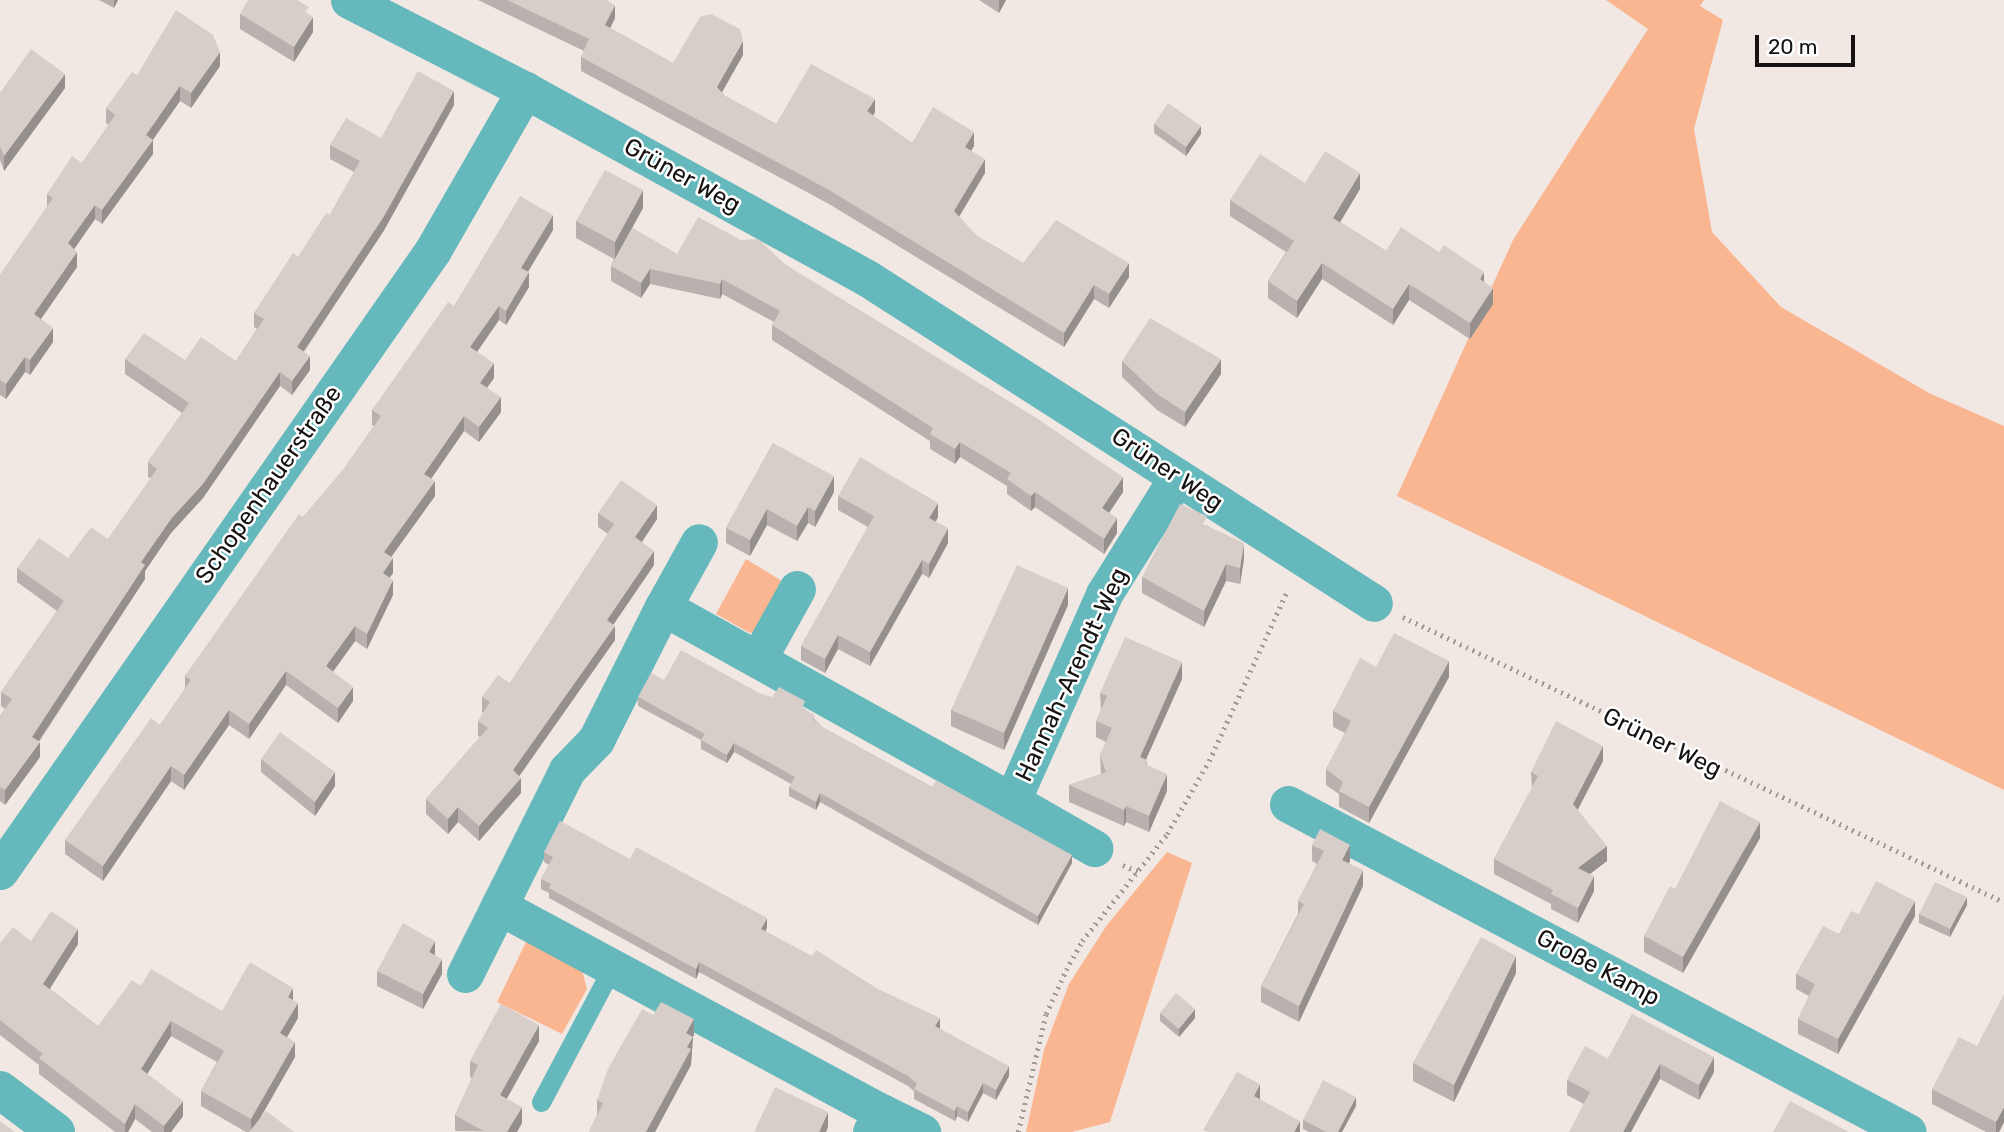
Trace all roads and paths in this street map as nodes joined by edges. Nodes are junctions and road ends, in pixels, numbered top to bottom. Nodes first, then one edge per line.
1 (349, 0) edge
2 (525, 90) junction
3 (1177, 477) junction
4 (699, 542) dead end
5 (1300, 559) junction
6 (797, 589) dead end
7 (1374, 603) joint
8 (663, 607) junction
9 (758, 659) junction
10 (1012, 802) junction
11 (1289, 804) dead end
12 (1094, 848) dead end
13 (0, 871) edge
14 (2004, 902) edge
15 (499, 906) junction
16 (612, 968) junction
17 (465, 974) dead end
18 (0, 1090) edge
19 (541, 1102) dead end
20 (876, 1122) edge
21 (55, 1132) edge
22 (922, 1132) edge
23 (1018, 1132) edge
24 (1908, 1132) edge

1 - 2 street, Grüner Weg
2 - 3 street, Grüner Weg
2 - 13 street, Schopenhauerstraße
3 - 5 street, Grüner Weg
3 - 10 street, Hannah-Arendt-Weg
4 - 8 street
5 - 7 street, Grüner Weg
5 - 23 path
6 - 9 street
7 - 14 path, Grüner Weg
8 - 9 street, Hannah-Arendt-Weg
8 - 15 street
9 - 10 street, Hannah-Arendt-Weg
10 - 12 street, Hannah-Arendt-Weg
11 - 24 street, Große Kamp
15 - 16 street
15 - 17 street
16 - 19 lane
16 - 20 street
18 - 21 street
20 - 22 street

